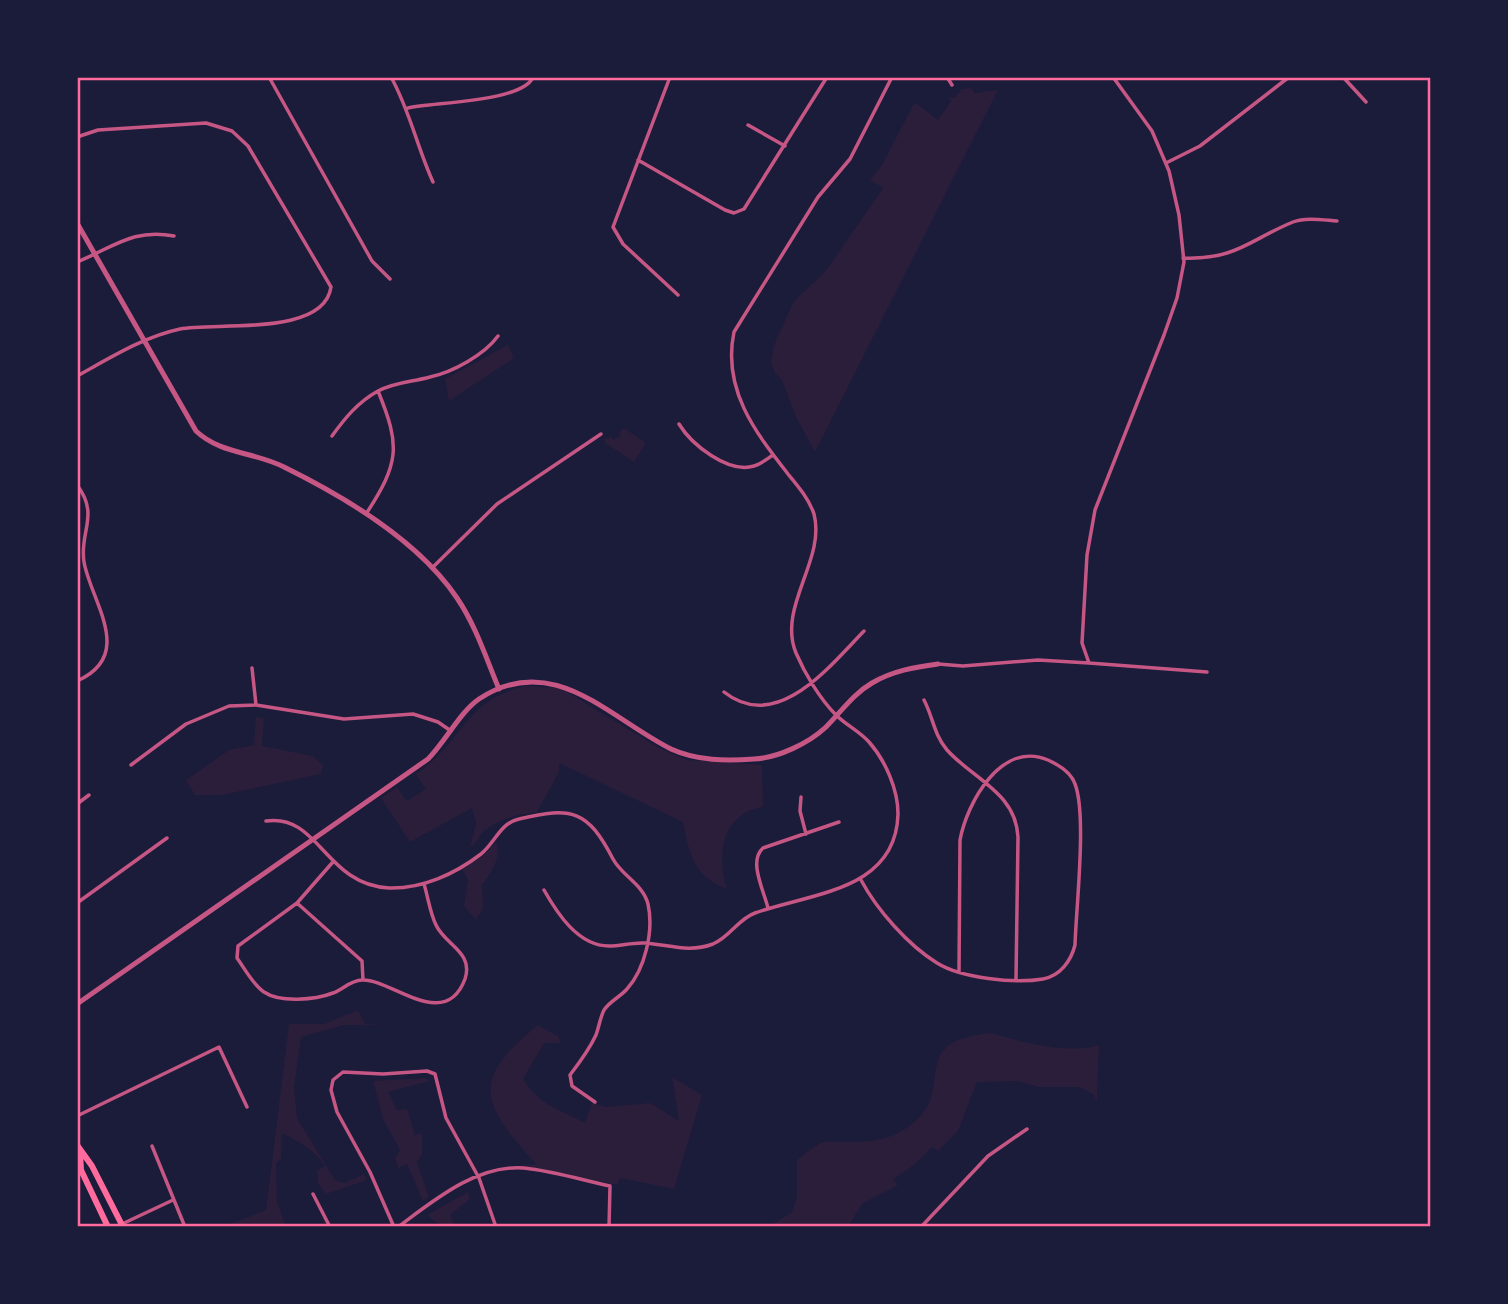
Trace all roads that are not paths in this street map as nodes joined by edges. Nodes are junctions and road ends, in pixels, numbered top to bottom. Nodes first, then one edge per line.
1 (269, 77) edge
2 (391, 77) edge
3 (533, 77) edge
4 (670, 77) edge
5 (827, 77) edge
6 (892, 77) edge
7 (947, 77) edge
8 (1113, 77) edge
9 (1289, 77) edge
10 (1343, 77) edge
11 (952, 85) dead end
12 (1366, 102) dead end
13 (408, 108) junction
14 (748, 125) dead end
15 (77, 137) edge
16 (785, 146) junction
17 (638, 160) junction
18 (1166, 163) junction
19 (433, 182) dead end
20 (1337, 220) dead end
21 (77, 223) edge
22 (174, 236) dead end
23 (95, 255) junction
24 (1183, 258) junction
25 (77, 262) edge
26 (390, 279) dead end
27 (678, 295) dead end
28 (498, 336) dead end
29 (143, 340) junction
30 (77, 376) edge
31 (378, 391) junction
32 (679, 424) dead end
33 (601, 434) dead end
34 (332, 436) dead end
35 (773, 454) junction
36 (77, 485) edge
37 (366, 514) junction
38 (432, 568) junction
39 (864, 631) dead end
40 (1089, 663) junction
41 (938, 664) joint
42 (252, 668) dead end
43 (1206, 672) dead end
44 (77, 681) edge
45 (813, 683) junction
46 (499, 690) junction
47 (724, 692) dead end
48 (924, 700) dead end
49 (256, 705) junction
50 (836, 715) junction
51 (453, 732) junction
52 (131, 765) dead end
53 (985, 783) junction
54 (89, 795) dead end
55 (801, 797) dead end
56 (77, 804) edge
57 (265, 821) dead end
58 (839, 822) dead end
59 (806, 834) junction
60 (167, 838) dead end
61 (312, 841) junction
62 (332, 863) junction
63 (861, 880) junction
64 (424, 884) junction
65 (544, 890) dead end
66 (77, 903) edge
67 (298, 903) junction
68 (768, 909) junction
69 (646, 943) junction
70 (959, 972) junction
71 (1016, 979) junction
72 (363, 980) junction
73 (77, 1004) edge
74 (595, 1102) dead end
75 (247, 1107) dead end
76 (77, 1116) edge
77 (1027, 1129) dead end
78 (152, 1146) dead end
79 (78, 1148) edge
80 (478, 1178) junction
81 (313, 1194) dead end
82 (173, 1200) junction
83 (121, 1226) edge
84 (108, 1227) edge
85 (185, 1227) edge
86 (330, 1227) edge
87 (396, 1227) edge
88 (496, 1227) edge
89 (608, 1227) edge
90 (920, 1227) edge

1 - 26 street
2 - 13 street
3 - 13 street
4 - 17 street
5 - 16 street
6 - 35 street
7 - 11 street
8 - 18 street
9 - 18 street
10 - 12 street
13 - 19 street
14 - 16 street
15 - 29 street
16 - 17 street
17 - 27 street
18 - 24 street
20 - 24 street
21 - 23 street
22 - 23 street
23 - 25 street
23 - 29 street
24 - 40 street
28 - 31 street
29 - 30 street
29 - 37 street
31 - 34 street
31 - 37 street
32 - 35 street
33 - 38 street
35 - 45 street
36 - 44 street
37 - 38 street
38 - 46 street
39 - 45 street
40 - 41 street
40 - 43 street
41 - 50 street
42 - 49 street
45 - 47 street
45 - 50 street
46 - 50 street
46 - 51 street
48 - 53 street
49 - 51 street
49 - 52 street
50 - 63 street
51 - 61 street
53 - 70 street
53 - 71 street
53 - 71 street
54 - 56 street
55 - 59 street
57 - 61 street
58 - 59 street
59 - 68 street
60 - 66 street
61 - 62 street
61 - 73 street
62 - 64 street
62 - 67 street
63 - 68 street
63 - 70 street
64 - 69 street
64 - 72 street
65 - 69 street
67 - 72 street
67 - 72 street
68 - 69 street
69 - 74 street
70 - 71 street
75 - 76 street
77 - 90 street
78 - 82 street
79 - 83 main road
79 - 84 main road
80 - 87 street
80 - 87 street
80 - 88 street
80 - 89 street
81 - 86 street
82 - 83 street
82 - 85 street

